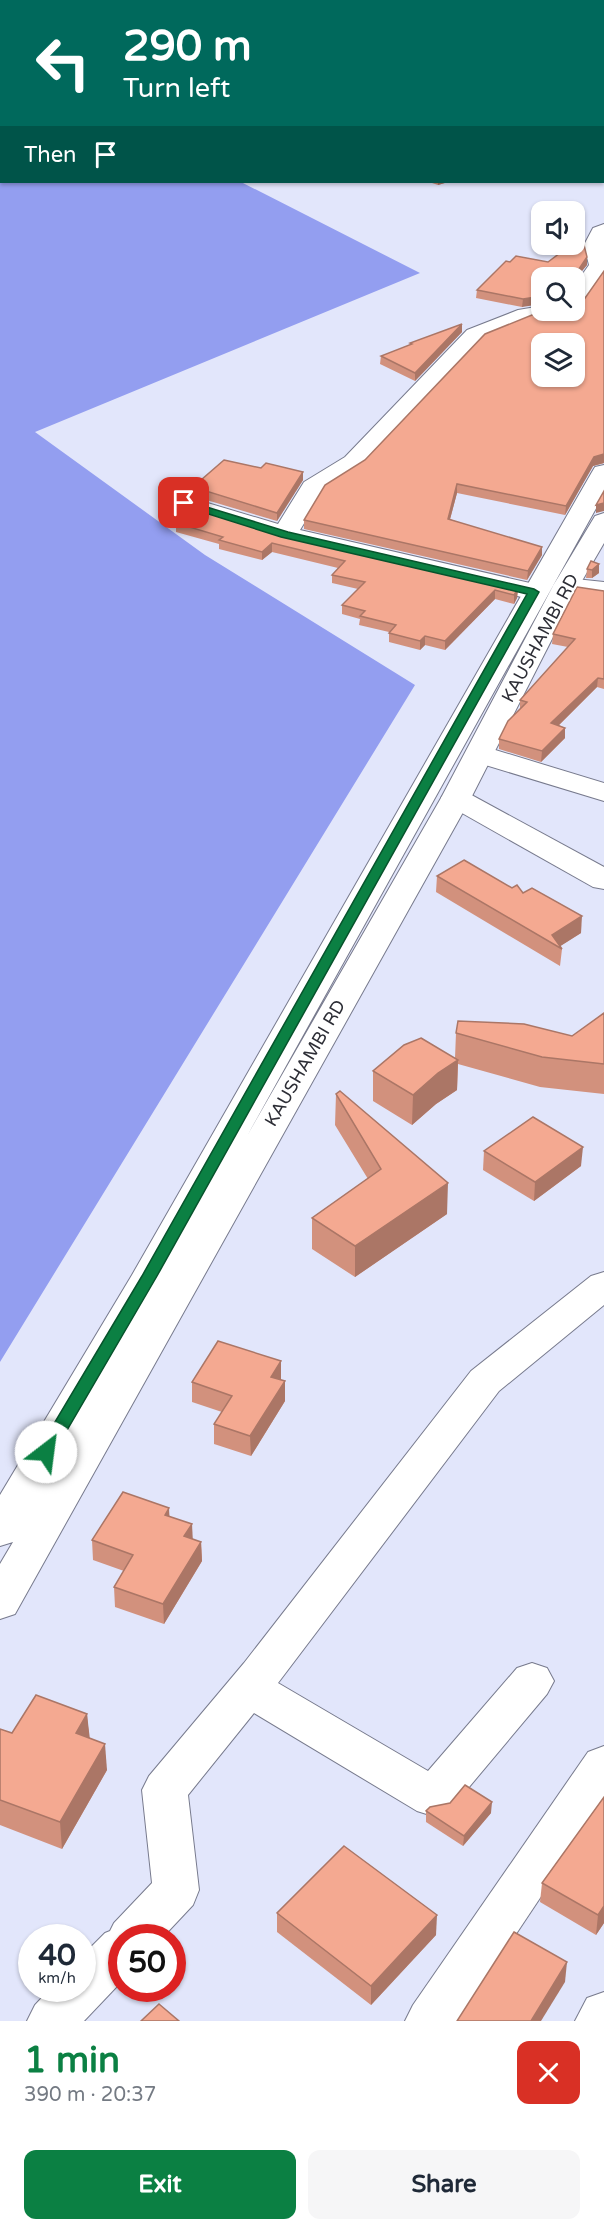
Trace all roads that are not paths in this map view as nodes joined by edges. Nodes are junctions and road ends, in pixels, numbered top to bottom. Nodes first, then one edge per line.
1 (604, 230) edge
2 (585, 286) edge
3 (531, 314) edge
4 (604, 472) edge
5 (184, 503) dead end
6 (604, 521) edge
7 (285, 534) junction
8 (566, 586) junction
9 (604, 590) edge
10 (534, 592) junction
11 (479, 754) junction
12 (604, 792) edge
13 (456, 798) junction
14 (604, 880) edge
15 (604, 1285) edge
16 (0, 1530) edge
17 (0, 1602) edge
18 (532, 1680) dead end
19 (249, 1688) junction
20 (604, 1765) edge
21 (144, 1924) edge
22 (108, 1962) edge
23 (96, 1975) edge
24 (70, 2002) edge
25 (604, 2014) edge
26 (52, 2021) edge
27 (430, 2021) edge
28 (600, 2021) edge

1 - 2 main road
3 - 7 main road
4 - 10 main road
5 - 7 main road
6 - 8 main road, KAUSHAMBI RD
7 - 10 main road
8 - 9 main road
8 - 11 main road, KAUSHAMBI RD
10 - 16 main road
11 - 12 main road
11 - 13 main road, KAUSHAMBI RD
13 - 14 main road
13 - 17 main road, KAUSHAMBI RD
15 - 19 main road
18 - 19 main road
19 - 21 main road
20 - 27 main road
22 - 23 main road
24 - 26 main road
25 - 28 main road

